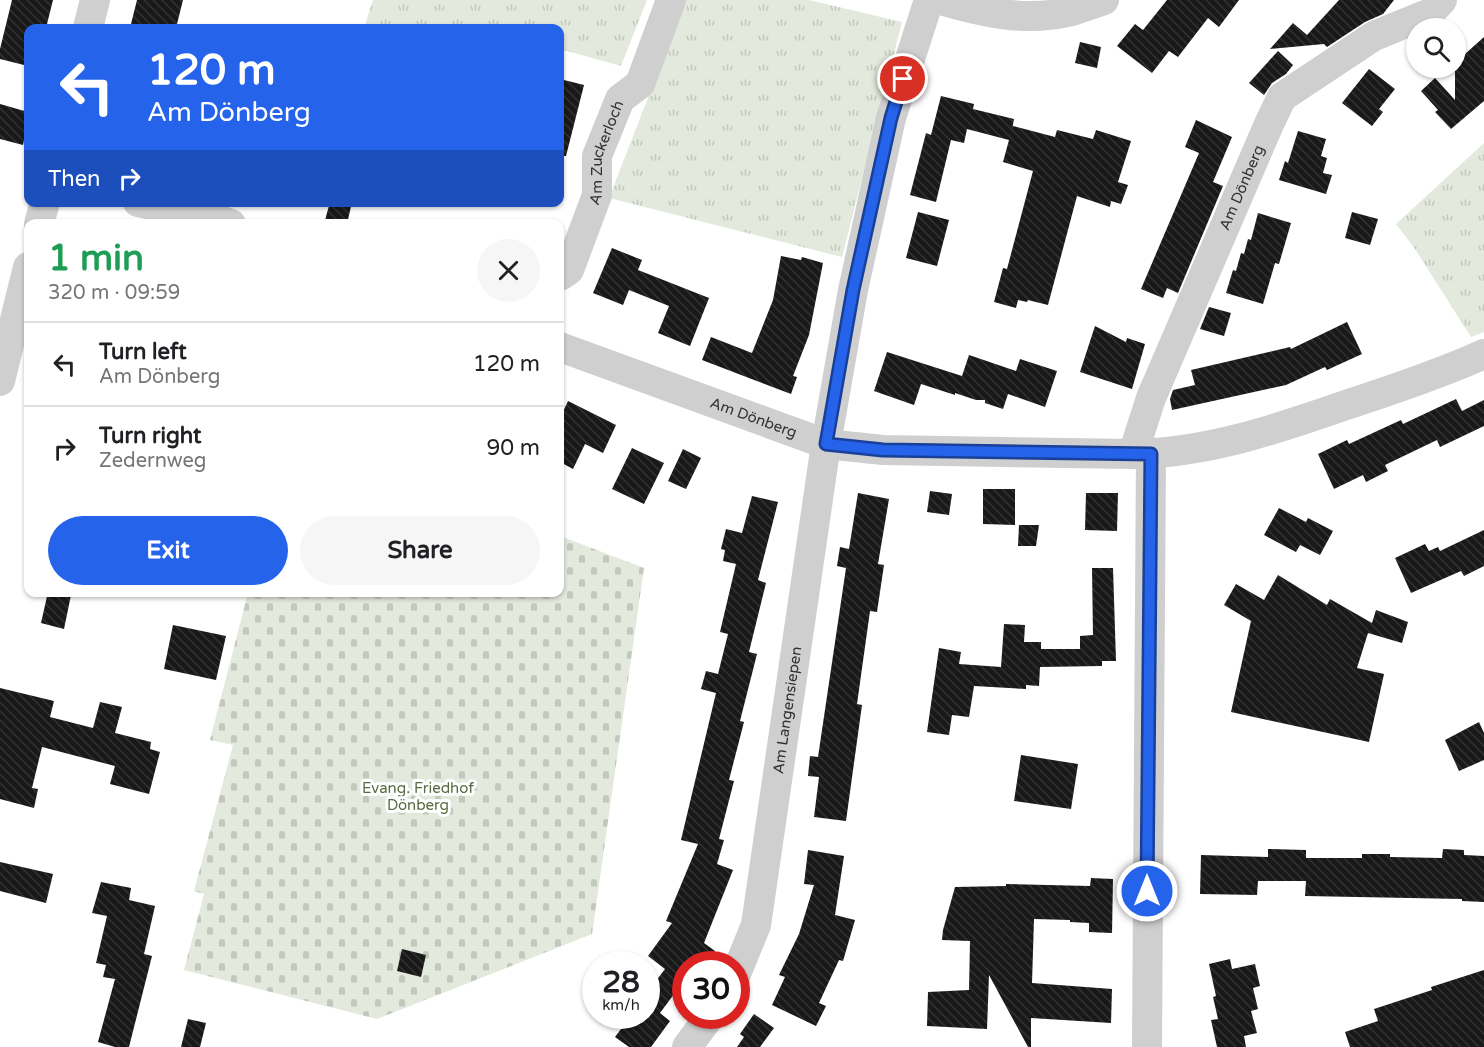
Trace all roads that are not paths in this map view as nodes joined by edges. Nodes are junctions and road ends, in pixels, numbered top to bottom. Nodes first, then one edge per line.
1 (94, 0) edge
2 (671, 0) edge
3 (929, 0) edge
4 (941, 0) edge
5 (1104, 0) edge
6 (1442, 0) edge
7 (89, 24) edge
8 (162, 207) edge
9 (218, 219) edge
10 (564, 273) edge
11 (24, 283) edge
12 (564, 348) edge
13 (1484, 354) edge
14 (0, 381) edge
15 (826, 444) junction
16 (1142, 454) junction
17 (745, 951) edge
18 (700, 1029) edge
19 (687, 1047) edge
20 (1147, 1047) edge

1 - 7 street
2 - 10 street, Am Zuckerloch
3 - 15 street, Am Langensiepen
4 - 5 street
6 - 16 street, Am Dönberg
8 - 9 street
11 - 14 street
12 - 15 street, Am Dönberg
13 - 16 street, Am Dönberg
15 - 16 street, Am Dönberg
15 - 17 street, Am Langensiepen
16 - 20 street
18 - 19 street

